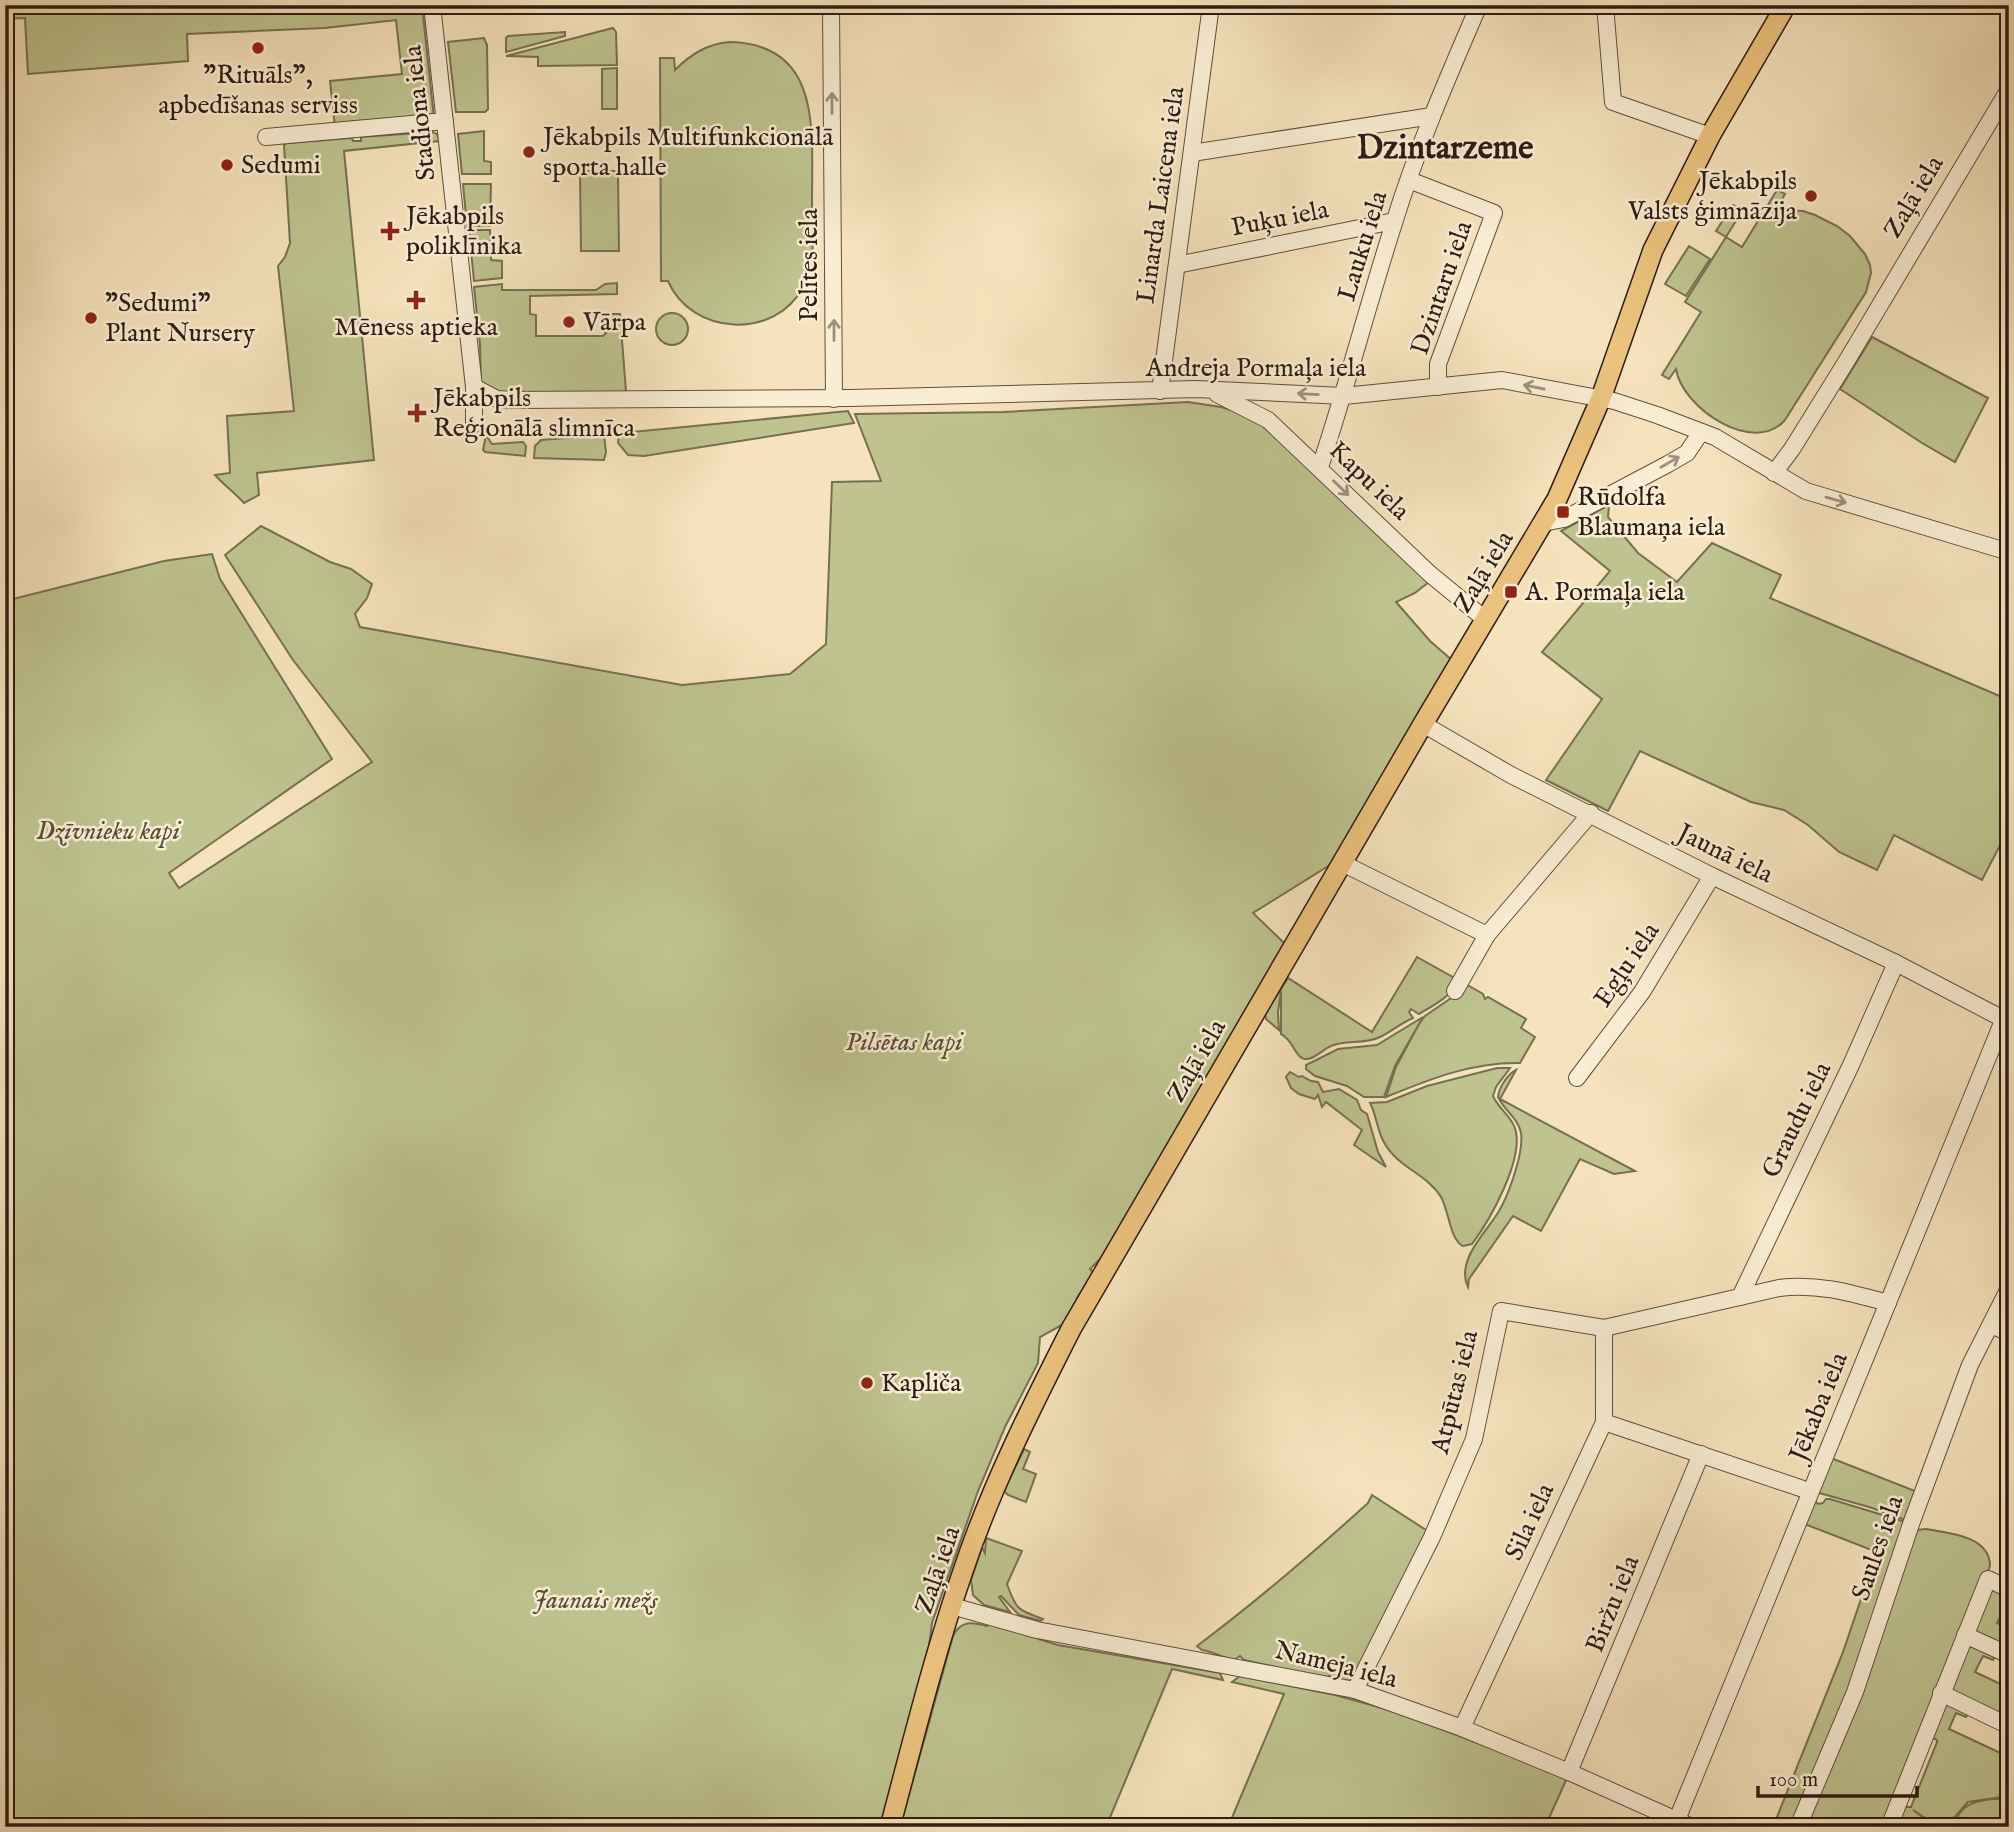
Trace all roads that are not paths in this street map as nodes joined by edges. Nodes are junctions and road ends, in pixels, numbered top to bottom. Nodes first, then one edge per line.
1 (432, 5) edge
2 (831, 5) edge
3 (1212, 5) edge
4 (1479, 5) edge
5 (1605, 5) edge
6 (1786, 5) edge
7 (2009, 89) edge
8 (1432, 116) junction
9 (445, 121) junction
10 (1710, 136) junction
11 (266, 137) dead end
12 (1192, 153) junction
13 (1409, 180) junction
14 (1394, 221) junction
15 (1177, 265) junction
16 (474, 387) junction
17 (1438, 387) junction
18 (1209, 390) junction
19 (1160, 391) junction
20 (1344, 396) junction
21 (1601, 398) junction
22 (834, 399) junction
23 (474, 424) dead end
24 (1702, 432) junction
25 (1320, 467) junction
26 (1774, 473) junction
27 (1544, 523) junction
28 (2009, 552) edge
29 (1486, 620) junction
30 (1423, 724) junction
31 (1591, 813) junction
32 (1342, 863) junction
33 (1712, 876) junction
34 (1488, 935) junction
35 (1896, 963) junction
36 (1455, 991) dead end
37 (2007, 1016) edge
38 (1577, 1078) dead end
39 (2009, 1288) edge
40 (1740, 1297) junction
41 (1888, 1303) junction
42 (1991, 1325) junction
43 (1604, 1328) junction
44 (2009, 1333) edge
45 (1604, 1422) junction
46 (1701, 1454) junction
47 (1809, 1492) junction
48 (2009, 1589) edge
49 (952, 1606) junction
50 (1965, 1635) junction
51 (2009, 1656) edge
52 (1355, 1690) junction
53 (1941, 1693) junction
54 (2009, 1726) edge
55 (1462, 1728) junction
56 (1570, 1772) junction
57 (1681, 1825) edge
58 (890, 1827) edge
59 (1798, 1827) edge
60 (1889, 1827) edge

1 - 9 street, Stadiona iela
22 -> 2 street, Pelītes iela
3 - 12 street, Linarda Laicena iela
4 - 8 street, Lauku iela
5 - 10 street
6 - 10 main road
7 - 26 street, Zaļā iela
8 - 12 street
8 - 13 street, Lauku iela
9 - 11 street
9 - 16 street, Stadiona iela
10 - 21 main road
12 - 15 street, Linarda Laicena iela
13 - 14 street, Lauku iela
13 - 17 street, Dzintaru iela
14 - 15 street, Puķu iela
14 - 20 street, Lauku iela
15 - 19 street, Linarda Laicena iela
16 - 22 street, Andreja Pormaļa iela
16 - 23 street, Stadiona iela
17 - 20 street, Andreja Pormaļa iela
21 -> 17 street, Andreja Pormaļa iela
18 - 19 street, Andreja Pormaļa iela
20 -> 18 street, Andreja Pormaļa iela
18 - 25 street, Kapu iela
19 - 22 street, Andreja Pormaļa iela
20 - 25 street, Lauku iela
21 - 24 street, Andreja Pormaļa iela
21 - 27 main road
24 - 26 street, Andreja Pormaļa iela
27 -> 24 street, Zaļā iela
25 -> 29 street, Kapu iela
26 -> 28 street, Andreja Pormaļa iela
27 - 29 main road, Zaļā iela
29 - 30 main road, Zaļā iela
30 - 31 street, Jaunā iela
30 - 32 main road, Zaļā iela
31 - 33 street, Jaunā iela
31 - 34 street
32 - 34 street
32 - 49 main road, Zaļā iela
33 - 35 street, Jaunā iela
33 - 38 street, Egļu iela
34 - 36 street
35 - 37 street, Jaunā iela
35 - 40 street, Graudu iela
37 - 41 street, Jēkaba iela
39 - 42 street, Saules iela
40 - 41 street, Atpūtas iela
40 - 43 street, Atpūtas iela
41 - 47 street, Jēkaba iela
42 - 44 street
42 - 59 street, Saules iela
43 - 45 street, Sila iela
43 - 52 street, Atpūtas iela
45 - 46 street
45 - 55 street, Sila iela
46 - 47 street
46 - 56 street, Biržu iela
47 - 57 street, Jēkaba iela
48 - 50 street
49 - 52 street, Nameja iela
49 - 58 main road, Zaļā iela
50 - 51 street
50 - 53 street
52 - 55 street, Nameja iela
53 - 54 street
53 - 60 street
55 - 56 street, Nameja iela
56 - 57 street, Nameja iela

